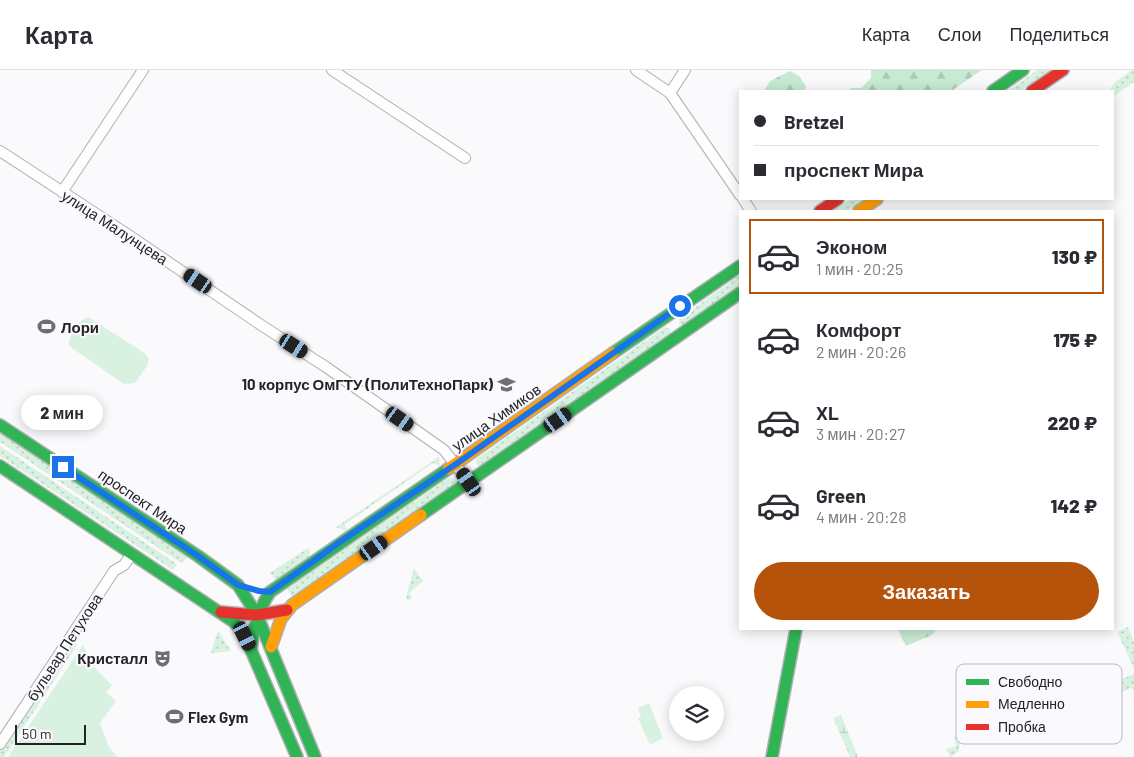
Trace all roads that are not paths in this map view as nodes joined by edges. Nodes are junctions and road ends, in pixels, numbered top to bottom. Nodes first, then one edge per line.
1 (143, 70) edge
2 (332, 70) edge
3 (636, 70) edge
4 (685, 70) edge
5 (1023, 70) edge
6 (1063, 70) edge
7 (994, 90) edge
8 (1033, 90) edge
9 (670, 93) junction
10 (0, 152) edge
11 (465, 158) dead end
12 (62, 192) junction
13 (739, 194) edge
14 (836, 200) edge
15 (876, 200) edge
16 (822, 210) edge
17 (861, 210) edge
18 (739, 267) edge
19 (739, 294) edge
20 (666, 316) junction
21 (679, 335) junction
22 (0, 425) edge
23 (456, 464) junction
24 (0, 466) edge
25 (469, 482) junction
26 (132, 554) junction
27 (238, 585) junction
28 (260, 591) junction
29 (287, 610) junction
30 (221, 612) junction
31 (257, 615) junction
32 (796, 630) edge
33 (271, 647) junction
34 (252, 650) junction
35 (0, 744) edge
36 (297, 757) edge
37 (315, 757) edge
38 (772, 757) edge

1 - 12 street
2 - 11 street
3 - 9 street
4 - 9 street
5 - 7 main road
6 - 8 main road
9 - 13 street
10 - 12 street, улица Малунцева
12 - 23 street, улица Малунцева
14 - 16 main road
15 - 17 main road
18 - 20 main road, улица Химиков
19 - 21 main road
20 - 21 main road
20 - 23 main road, улица Химиков
21 - 25 main road
22 - 27 main road, проспект Мира
23 - 25 street, улица Малунцева
23 - 28 main road, улица Химиков
24 - 26 main road
25 - 29 main road
26 - 30 main road
26 - 35 street, бульвар Петухова
27 - 28 main road
27 - 31 main road, проспект Мира
28 - 31 main road, улица Химиков
29 - 31 main road
29 - 33 main road
30 - 31 main road
30 - 34 main road
31 - 33 main road, проспект Мира
31 - 34 main road, улица Химиков
32 - 38 main road
33 - 37 main road, проспект Мира
34 - 36 main road

